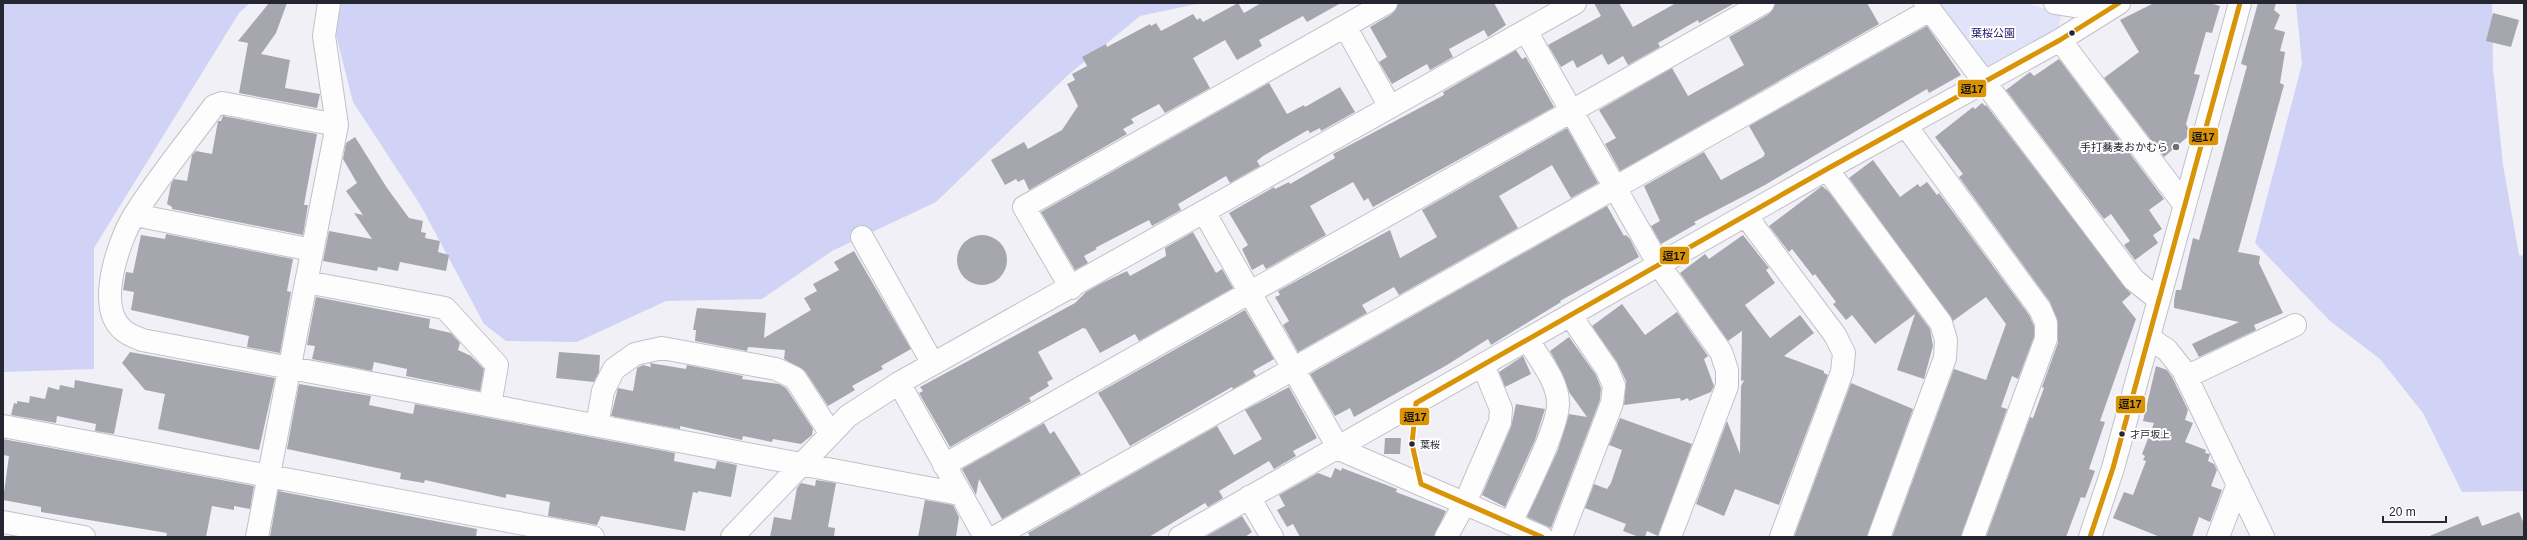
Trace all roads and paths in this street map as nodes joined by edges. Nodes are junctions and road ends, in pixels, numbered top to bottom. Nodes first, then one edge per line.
1 (329, 3) edge
2 (1386, 3) edge
3 (1575, 3) edge
4 (1763, 3) edge
5 (2055, 3) edge
6 (2240, 3) edge
7 (1928, 6) edge
8 (2112, 7) edge
9 (1345, 26) junction
10 (1526, 31) junction
11 (2060, 40) junction
12 (1986, 82) junction
13 (1390, 107) junction
14 (1572, 111) junction
15 (337, 125) junction
16 (1906, 126) junction
17 (1827, 169) junction
18 (1615, 187) junction
19 (2184, 204) junction
20 (1204, 212) junction
21 (134, 215) junction
22 (1746, 216) junction
23 (862, 237) dead end
24 (312, 250) junction
25 (1659, 265) junction
26 (306, 282) junction
27 (1071, 288) junction
28 (1250, 293) junction
29 (2158, 299) junction
30 (1570, 315) junction
31 (2296, 326) dead end
32 (2148, 338) junction
33 (1528, 340) junction
34 (933, 364) junction
35 (1483, 365) junction
36 (289, 369) junction
37 (1293, 369) junction
38 (2186, 377) junction
39 (899, 384) junction
40 (490, 405) junction
41 (597, 425) junction
42 (3, 426) edge
43 (831, 434) junction
44 (1339, 449) junction
45 (800, 465) junction
46 (944, 465) junction
47 (268, 476) junction
48 (2238, 484) junction
49 (960, 494) junction
50 (1249, 497) junction
51 (1464, 503) junction
52 (3, 522) edge
53 (1511, 523) junction
54 (84, 537) edge
55 (257, 537) edge
56 (593, 537) edge
57 (732, 537) edge
58 (985, 537) edge
59 (995, 537) edge
60 (1180, 537) edge
61 (1272, 537) edge
62 (1446, 537) edge
63 (1542, 537) edge
64 (1561, 537) edge
65 (1670, 537) edge
66 (1781, 537) edge
67 (1879, 537) edge
68 (1973, 537) edge
69 (2090, 537) edge
70 (2218, 537) edge
71 (2263, 537) edge

1 - 15 street
2 - 9 street
3 - 10 street
4 - 14 street
5 - 8 street
6 - 19 street
7 - 12 street
7 - 18 street
8 - 11 street
9 - 13 street
9 - 27 street
10 - 13 street
10 - 14 street
11 - 12 street
11 - 19 street
12 - 16 street
12 - 29 street
13 - 20 street
14 - 18 street
14 - 28 street
15 - 21 street
15 - 24 street
16 - 17 street
16 - 68 street
17 - 22 street
17 - 67 street
18 - 25 street
18 - 37 street
19 - 29 street
20 - 27 street
20 - 28 street
21 - 24 street
21 - 36 street
22 - 25 street
22 - 66 street
23 - 34 street
24 - 26 street
25 - 30 street
25 - 65 street
26 - 36 street
26 - 40 street
27 - 34 street
28 - 37 street
28 - 46 street
29 - 32 street
30 - 33 street
30 - 64 street
31 - 38 street
32 - 38 street
32 - 69 street
33 - 35 street
33 - 53 street
34 - 39 street
35 - 44 street
35 - 51 street
36 - 40 street
36 - 47 street
37 - 44 street
37 - 59 street
38 - 48 street
39 - 43 street
39 - 46 street
40 - 41 street
41 - 43 street
41 - 45 street
42 - 47 street
43 - 45 street
44 - 50 street
44 - 51 street
45 - 49 street
45 - 57 street
46 - 49 street
47 - 55 street
47 - 56 street
48 - 70 street
48 - 71 street
49 - 58 street
50 - 60 street
50 - 61 street
51 - 53 street
51 - 62 street
52 - 54 street
53 - 63 street

